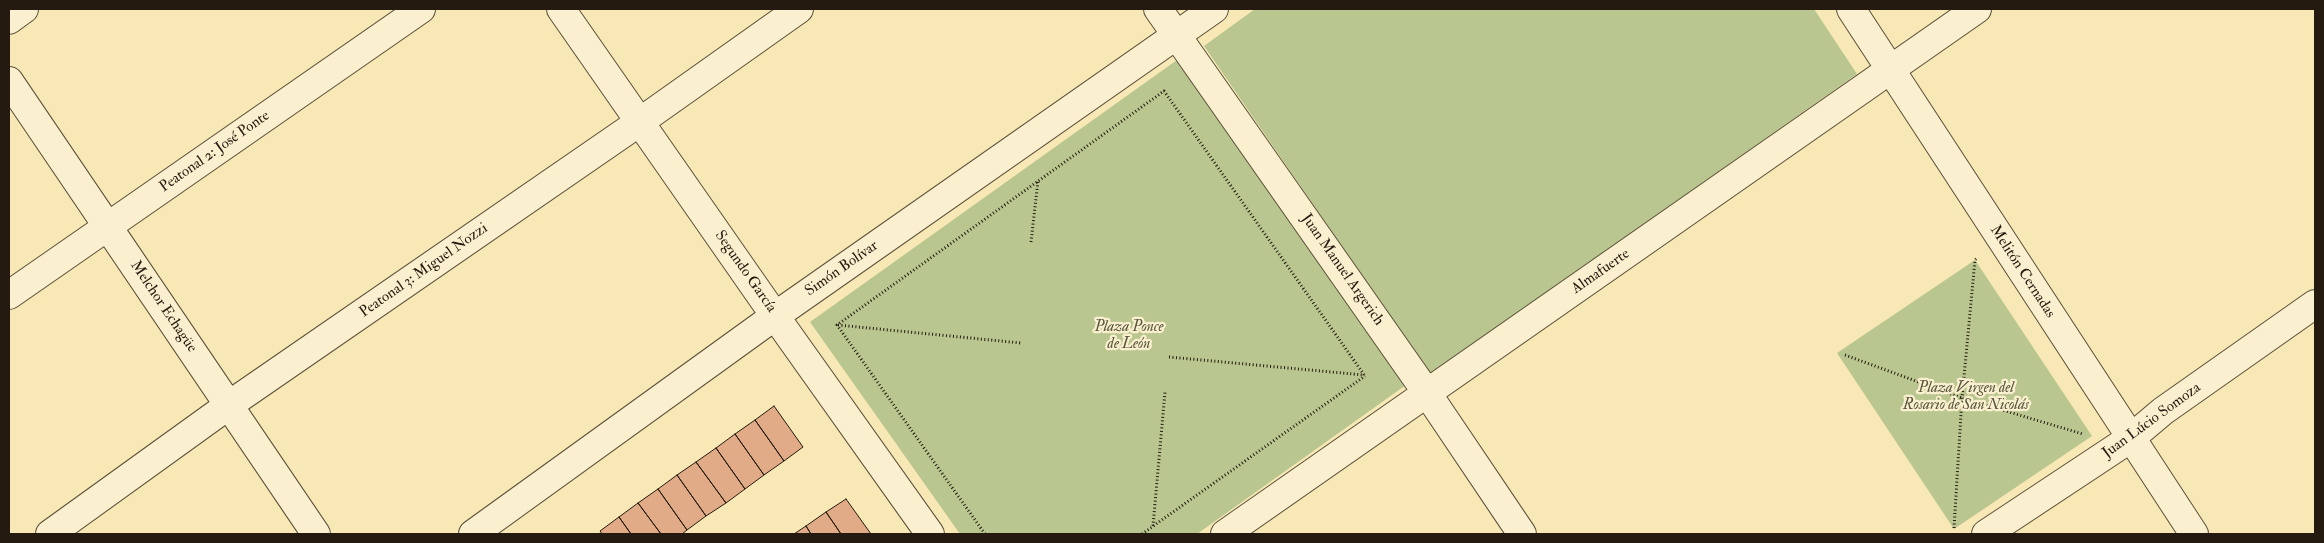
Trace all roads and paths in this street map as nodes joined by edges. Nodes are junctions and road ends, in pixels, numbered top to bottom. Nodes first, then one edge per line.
1 (24, 9) edge
2 (421, 9) edge
3 (561, 9) edge
4 (799, 9) edge
5 (1158, 9) edge
6 (1214, 9) edge
7 (1851, 9) edge
8 (1977, 9) edge
9 (9, 20) edge
10 (1178, 35) junction
11 (1891, 70) junction
12 (9, 81) edge
13 (640, 121) junction
14 (1038, 181) junction
15 (108, 226) junction
16 (2002, 241) junction
17 (1031, 242) dead end
18 (9, 295) edge
19 (2315, 304) edge
20 (775, 316) junction
21 (837, 325) junction
22 (1021, 343) dead end
23 (1845, 355) dead end
24 (1169, 357) dead end
25 (1365, 376) junction
26 (1165, 392) dead end
27 (1427, 393) junction
28 (1962, 398) junction
29 (229, 405) junction
30 (2131, 438) junction
31 (1153, 527) junction
32 (50, 534) edge
33 (316, 534) edge
34 (473, 534) edge
35 (930, 534) edge
36 (985, 534) edge
37 (1142, 534) edge
38 (1225, 534) edge
39 (1522, 534) edge
40 (1958, 534) edge
41 (1986, 534) edge
42 (2194, 534) edge

1 - 9 street
2 - 15 street, Peatonal 2: José Ponte
3 - 13 street, Segundo García
4 - 13 street, Peatonal 3: Miguel Nozzi
5 - 10 street, Juan Manuel Argerich
6 - 10 street, Simón Bolívar
7 - 11 street, Melitón Cernadas
8 - 11 street, Almafuerte
10 - 20 street, Simón Bolívar
10 - 27 street, Juan Manuel Argerich
11 - 16 street, Melitón Cernadas
11 - 27 street, Almafuerte
12 - 15 street, Melchor Echagüe
13 - 20 street, Segundo García
13 - 29 street, Peatonal 3: Miguel Nozzi
14 - 17 path
14 - 21 path
14 - 25 path
15 - 18 street, Peatonal 2: José Ponte
15 - 29 street, Melchor Echagüe
16 - 28 path
16 - 30 street, Melitón Cernadas
19 - 30 street, Juan Lúcio Somoza
20 - 34 street, Simón Bolívar
20 - 35 street, Segundo García
21 - 22 path
21 - 36 path
23 - 28 path
24 - 25 path
25 - 31 path
26 - 31 path
27 - 38 street, Almafuerte
27 - 39 street, Juan Manuel Argerich
28 - 30 path
28 - 40 path
29 - 32 street, Peatonal 3: Miguel Nozzi
29 - 33 street, Melchor Echagüe
30 - 41 street, Juan Lúcio Somoza
30 - 42 street, Melitón Cernadas
31 - 37 path

